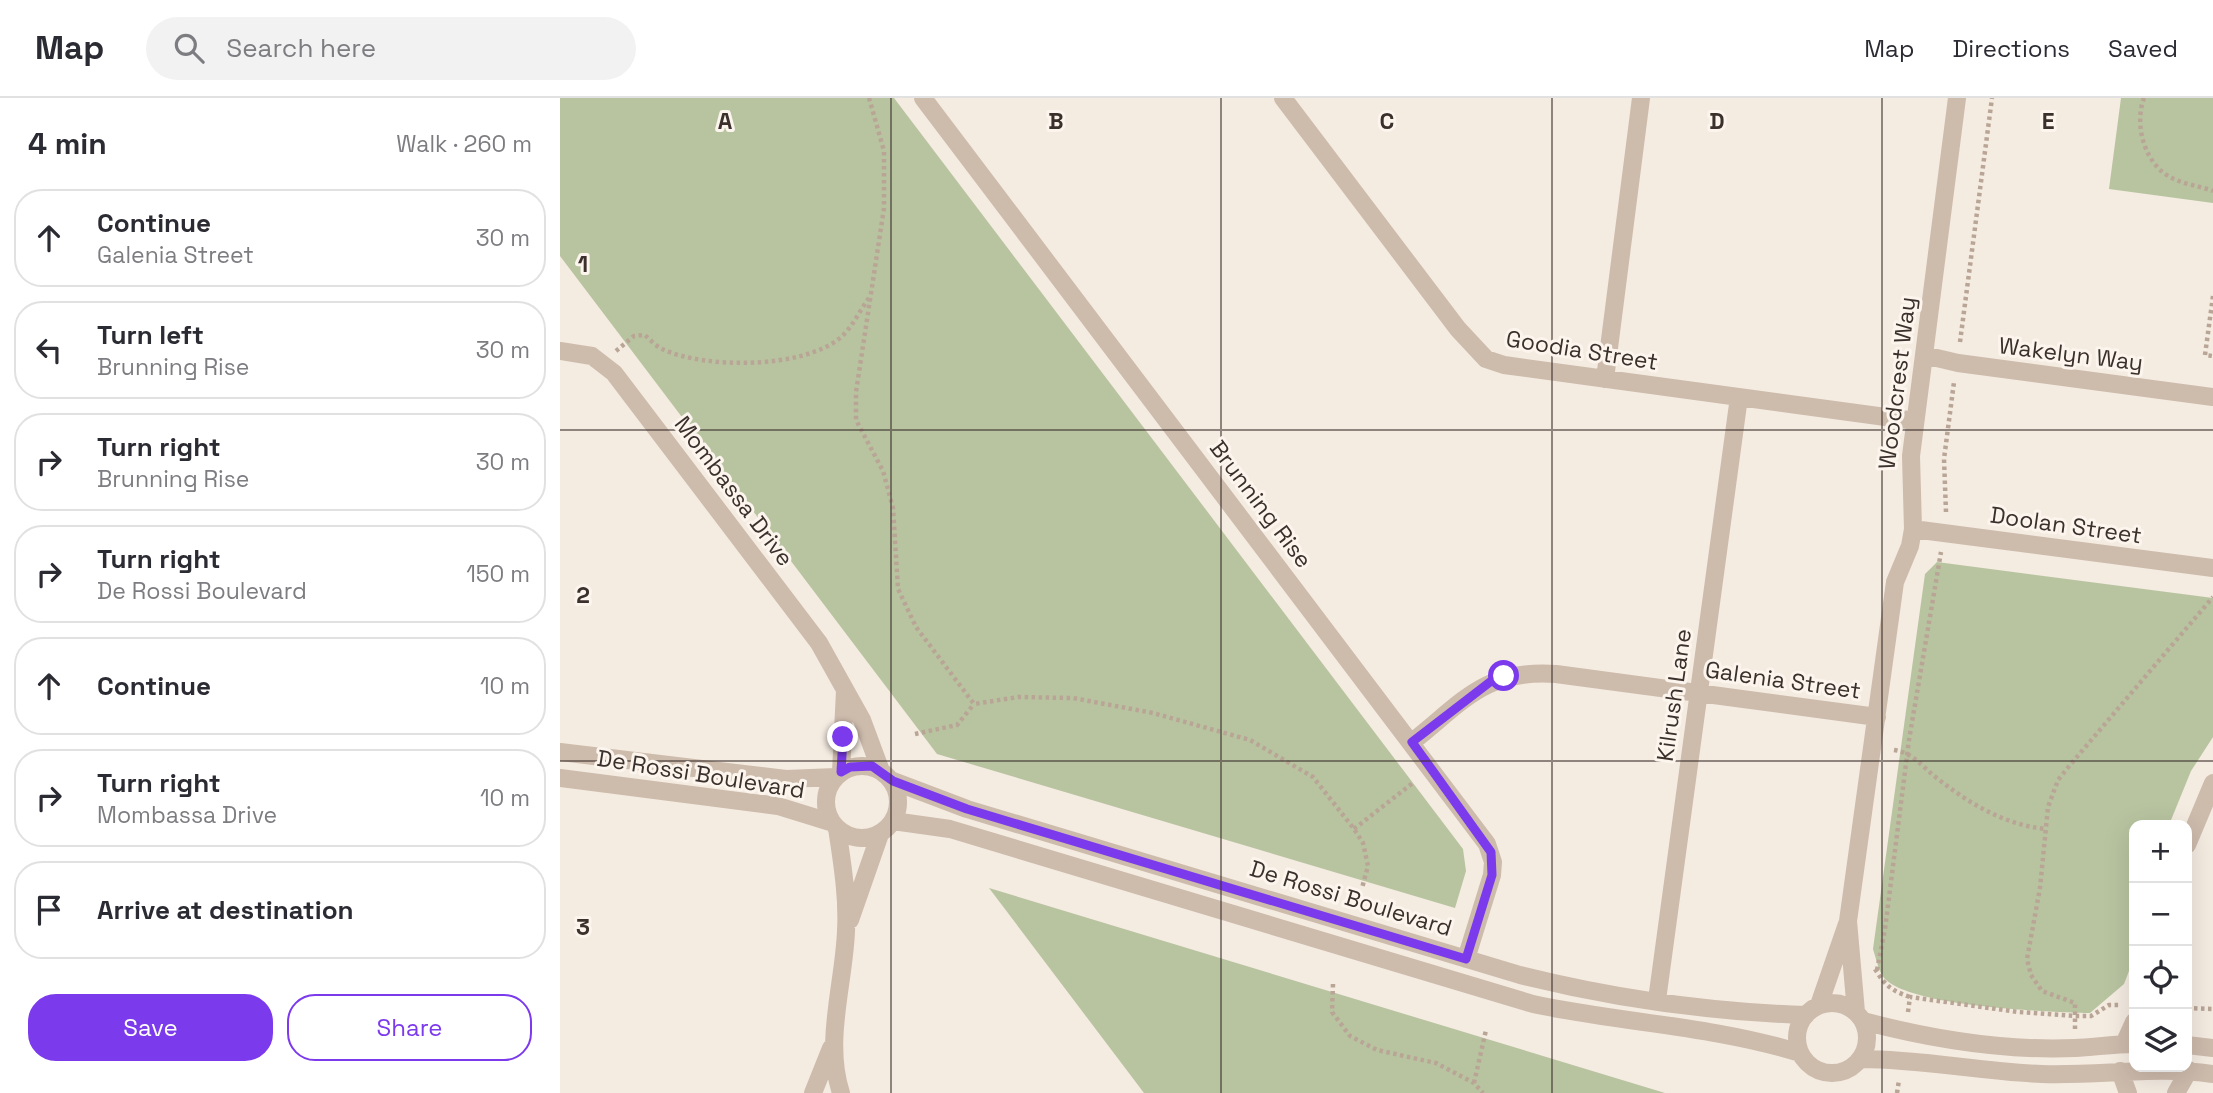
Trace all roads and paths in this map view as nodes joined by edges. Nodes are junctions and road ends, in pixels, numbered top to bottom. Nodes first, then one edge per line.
1 (869, 98) edge
2 (923, 98) edge
3 (1283, 98) edge
4 (1641, 98) edge
5 (1958, 98) edge
6 (2144, 98) edge
7 (2213, 191) edge
8 (2213, 296) edge
9 (869, 297) junction
10 (560, 346) edge
11 (1924, 355) junction
12 (2213, 356) edge
13 (602, 363) junction
14 (1605, 379) junction
15 (1739, 397) junction
16 (2213, 397) edge
17 (1915, 421) junction
18 (1913, 529) junction
19 (2213, 568) edge
20 (2213, 597) edge
21 (845, 691) junction
22 (1699, 694) junction
23 (974, 704) junction
24 (1877, 717) junction
25 (915, 734) dead end
26 (1412, 742) junction
27 (1872, 747) junction
28 (560, 752) edge
29 (1432, 769) junction
30 (838, 775) junction
31 (887, 776) junction
32 (560, 778) edge
33 (2213, 783) edge
34 (835, 826) junction
35 (886, 828) junction
36 (1354, 829) junction
37 (2046, 829) junction
38 (2192, 833) edge
39 (1362, 888) dead end
40 (1848, 921) junction
41 (846, 930) junction
42 (1466, 959) junction
43 (1853, 966) junction
44 (1333, 984) dead end
45 (1910, 997) junction
46 (1657, 1000) junction
47 (2122, 1005) dead end
48 (2192, 1008) edge
49 (2213, 1009) edge
50 (1812, 1010) junction
51 (1860, 1016) junction
52 (2076, 1016) junction
53 (1486, 1030) dead end
54 (1905, 1032) junction
55 (834, 1041) junction
56 (2192, 1042) edge
57 (2129, 1044) edge
58 (2213, 1048) edge
59 (1800, 1053) junction
60 (1861, 1059) junction
61 (2192, 1070) edge
62 (2120, 1071) junction
63 (2129, 1071) edge
64 (2188, 1072) edge
65 (2213, 1073) edge
66 (1474, 1083) junction
67 (813, 1093) edge
68 (841, 1093) edge
69 (1483, 1093) edge
70 (2128, 1093) edge
71 (2176, 1093) edge

1 - 9 path
2 - 26 street, Brunning Rise
3 - 14 street, Goodia Street
4 - 14 street
5 - 11 street, Woodcrest Way
6 - 7 path
8 - 12 path
9 - 13 path
9 - 23 path
10 - 13 street, Mombassa Drive
11 - 16 street, Wakelyn Way
11 - 17 street, Woodcrest Way
13 - 21 street, Mombassa Drive
14 - 15 street, Goodia Street
15 - 17 street, Goodia Street
15 - 22 street, Kilrush Lane
17 - 18 street, Woodcrest Way
18 - 19 street, Doolan Street
18 - 24 street, Woodcrest Way
20 - 37 path
21 - 30 street
21 - 31 street, Mombassa Drive
22 - 24 street, Galenia Street
22 - 26 street, Galenia Street
22 - 46 street, Kilrush Lane
23 - 25 path
23 - 36 path
24 - 27 street, Woodcrest Way
26 - 29 street, Brunning Rise
27 - 37 path
27 - 40 street, Woodcrest Way
28 - 30 street, De Rossi Boulevard
29 - 36 path
29 - 42 street, Brunning Rise
30 - 31 street
30 - 34 street
31 - 35 street
31 - 42 street, De Rossi Boulevard
32 - 34 street, De Rossi Boulevard
33 - 38 street
34 - 35 street
34 - 41 street
35 - 41 street
35 - 59 street
36 - 39 path
37 - 52 path
40 - 43 street, Woodcrest Way
40 - 50 street, Woodcrest Way
41 - 55 street
42 - 46 street, De Rossi Boulevard
43 - 45 path
43 - 51 street, Woodcrest Way
44 - 66 path
45 - 52 path
45 - 54 path
46 - 50 street, De Rossi Boulevard
47 - 52 path
48 - 49 path
50 - 51 street
50 - 59 street
51 - 54 street
51 - 60 street
53 - 66 path
54 - 57 street
55 - 67 street
55 - 68 street
56 - 58 street
59 - 60 street
60 - 62 street
61 - 65 street
62 - 63 street
62 - 70 street
64 - 71 street
66 - 69 path

